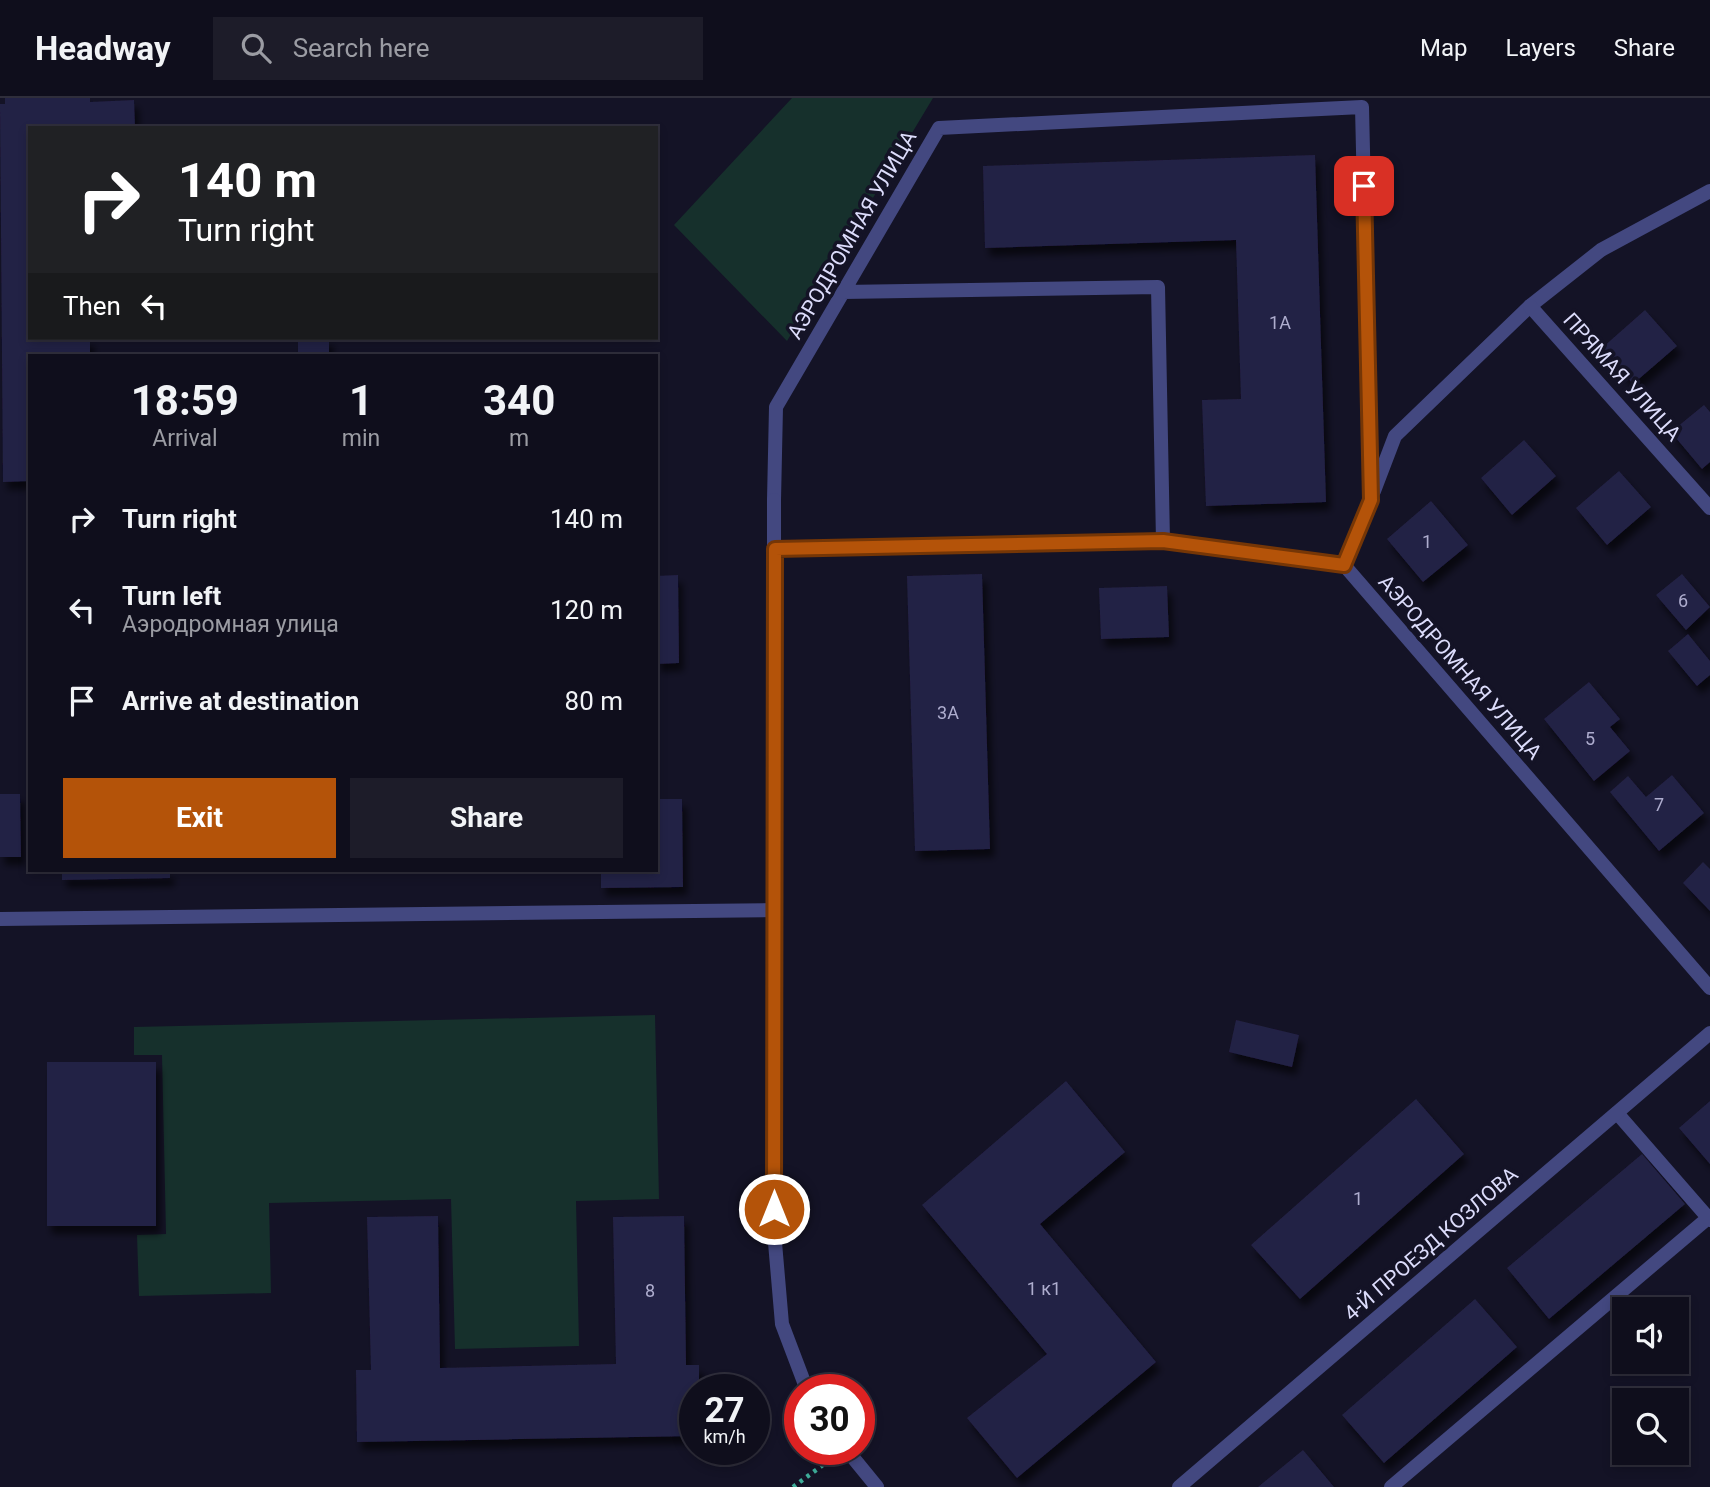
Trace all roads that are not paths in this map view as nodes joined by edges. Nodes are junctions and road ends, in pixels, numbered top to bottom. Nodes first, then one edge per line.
1 (1710, 191) edge
2 (843, 292) junction
3 (1530, 306) junction
4 (1371, 500) junction
5 (1710, 508) edge
6 (1163, 541) junction
7 (775, 549) junction
8 (1344, 565) junction
9 (775, 910) junction
10 (0, 919) edge
11 (1710, 988) edge
12 (1710, 1033) edge
13 (1616, 1113) junction
14 (1709, 1219) edge
15 (801, 1374) edge
16 (853, 1465) edge
17 (877, 1487) edge
18 (1179, 1487) edge
19 (1391, 1487) edge

1 - 3 street
2 - 4 street, АЭРОДРОМНАЯ УЛИЦА
2 - 6 street
2 - 7 street, АЭРОДРОМНАЯ УЛИЦА
3 - 4 street
3 - 5 street, ПРЯМАЯ УЛИЦА
4 - 8 street, АЭРОДРОМНАЯ УЛИЦА
6 - 7 street
6 - 8 street
7 - 9 street, АЭРОДРОМНАЯ УЛИЦА
8 - 11 street, АЭРОДРОМНАЯ УЛИЦА
9 - 10 street
9 - 15 street, АЭРОДРОМНАЯ УЛИЦА
12 - 13 street, 4-Й ПРОЕЗД КОЗЛОВА
13 - 14 street
13 - 18 street, 4-Й ПРОЕЗД КОЗЛОВА
14 - 19 street
16 - 17 street

